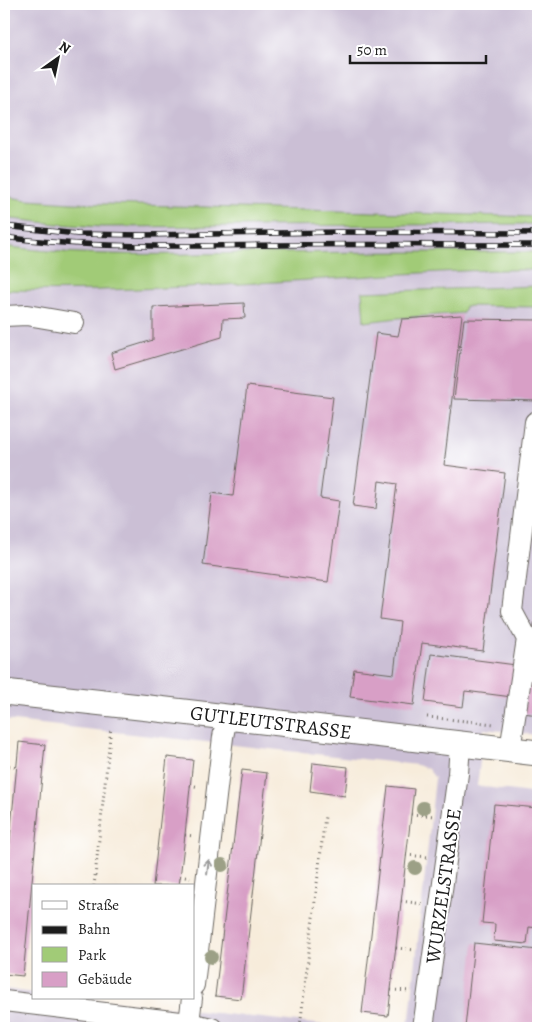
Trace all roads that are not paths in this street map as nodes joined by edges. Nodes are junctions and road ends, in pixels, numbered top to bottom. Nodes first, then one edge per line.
1 (4, 316) edge
2 (74, 323) dead end
3 (535, 422) dead end
4 (4, 692) edge
5 (227, 717) junction
6 (460, 744) junction
7 (510, 750) junction
8 (538, 753) edge
9 (195, 976) edge
10 (192, 1000) edge
11 (4, 1001) edge
12 (189, 1023) junction
13 (212, 1028) edge
14 (423, 1028) edge

1 - 2 street
3 - 7 street
4 - 5 main road, GUTLEUTSTRASSE
5 - 6 main road, GUTLEUTSTRASSE
9 -> 5 street
6 - 7 main road, GUTLEUTSTRASSE
6 - 14 street, WURZELSTRASSE
7 - 8 main road, GUTLEUTSTRASSE
10 - 12 street
11 - 12 street
12 - 13 street

